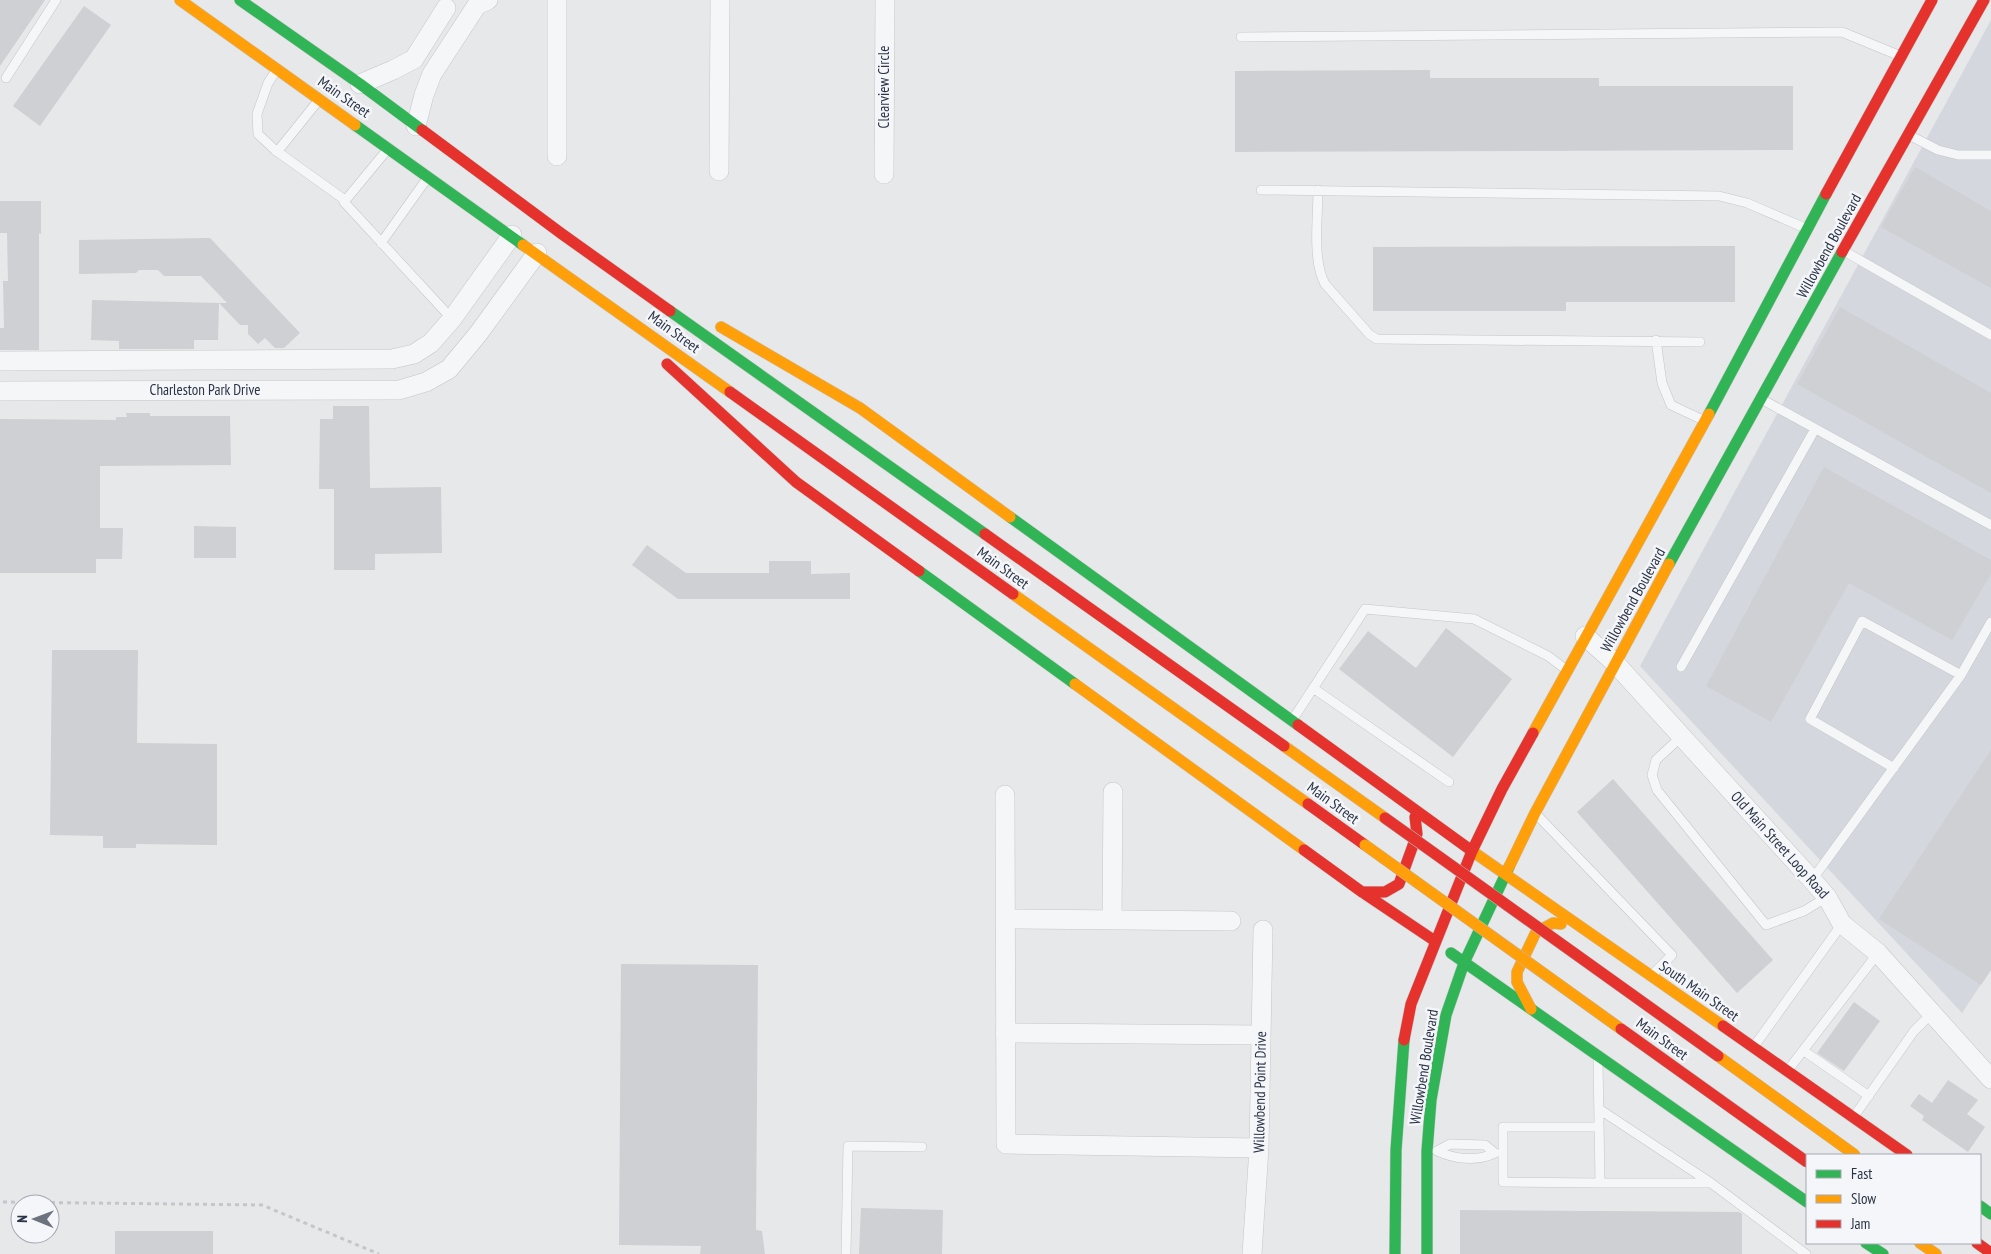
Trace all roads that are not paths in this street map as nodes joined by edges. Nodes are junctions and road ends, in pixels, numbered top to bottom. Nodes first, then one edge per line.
1 (56, 0) edge
2 (180, 0) edge
3 (240, 0) edge
4 (488, 0) edge
5 (557, 0) edge
6 (720, 0) edge
7 (885, 0) edge
8 (1932, 0) edge
9 (1984, 0) edge
10 (440, 4) edge
11 (466, 20) junction
12 (1241, 37) dead end
13 (421, 47) junction
14 (1901, 56) junction
15 (442, 58) junction
16 (278, 69) junction
17 (6, 78) dead end
18 (360, 84) junction
19 (319, 99) junction
20 (416, 126) junction
21 (1909, 135) junction
22 (389, 148) junction
23 (277, 152) junction
24 (1991, 155) edge
25 (557, 156) dead end
26 (719, 171) dead end
27 (884, 174) dead end
28 (429, 176) junction
29 (1261, 190) dead end
30 (1318, 190) junction
31 (346, 200) junction
32 (1811, 231) junction
33 (562, 234) junction
34 (512, 235) junction
35 (381, 242) junction
36 (1839, 248) junction
37 (537, 253) junction
38 (572, 278) junction
39 (673, 298) dead end
40 (452, 319) junction
41 (715, 324) dead end
42 (1991, 335) edge
43 (1656, 340) junction
44 (1700, 342) dead end
45 (68, 360) junction
46 (344, 360) junction
47 (0, 361) edge
48 (68, 390) junction
49 (343, 390) junction
50 (0, 391) edge
51 (1762, 400) junction
52 (1710, 424) junction
53 (1815, 429) junction
54 (1991, 525) edge
55 (1991, 622) edge
56 (1584, 636) junction
57 (1615, 662) junction
58 (1681, 667) dead end
59 (1567, 670) junction
60 (1961, 675) junction
61 (1313, 688) junction
62 (1292, 721) junction
63 (1682, 736) junction
64 (1894, 768) junction
65 (1449, 782) dead end
66 (1113, 792) dead end
67 (1005, 795) dead end
68 (1413, 808) junction
69 (1536, 813) junction
70 (1472, 851) junction
71 (1506, 874) junction
72 (1812, 880) junction
73 (1362, 892) junction
74 (1828, 897) junction
75 (1005, 919) junction
76 (1112, 920) junction
77 (1231, 921) dead end
78 (1842, 924) junction
79 (1579, 925) junction
80 (1263, 930) dead end
81 (1435, 941) junction
82 (1878, 953) junction
83 (1464, 963) junction
84 (1652, 976) junction
85 (1531, 1009) junction
86 (1932, 1013) junction
87 (1005, 1034) junction
88 (1261, 1035) junction
89 (1753, 1048) junction
90 (1804, 1051) junction
91 (1598, 1056) junction
92 (1788, 1071) junction
93 (1990, 1076) edge
94 (1869, 1096) junction
95 (1600, 1109) junction
96 (1853, 1117) junction
97 (1599, 1127) junction
98 (922, 1147) dead end
99 (1259, 1148) junction
100 (1396, 1150) junction
101 (1424, 1150) junction
102 (1499, 1153) junction
103 (1854, 1154) edge
104 (1906, 1154) edge
105 (1806, 1161) edge
106 (1600, 1183) junction
107 (1711, 1183) junction
108 (1806, 1201) edge
109 (1867, 1244) edge
110 (1921, 1244) edge
111 (1978, 1244) edge
112 (1991, 1253) edge
113 (846, 1254) edge
114 (1252, 1254) edge
115 (1395, 1254) edge
116 (1427, 1254) edge
117 (1806, 1254) edge
118 (1882, 1254) edge
119 (1936, 1254) edge

1 - 17 lane
2 - 16 main road, Main Street
3 - 18 main road, Main Street
4 - 11 street
5 - 25 street
6 - 26 street
7 - 27 street, Clearview Circle
8 - 14 main road, Willowbend Boulevard
9 - 21 main road, Willowbend Boulevard
10 - 11 street
10 - 13 street
11 - 15 street
12 - 14 lane
13 - 15 street
13 - 18 street
14 - 32 main road, Willowbend Boulevard
15 - 20 street
16 - 19 main road, Main Street
16 - 23 lane
18 - 20 main road, Main Street
19 - 22 main road, Main Street
19 - 23 lane
20 - 33 main road, Main Street
21 - 24 lane
21 - 36 main road, Willowbend Boulevard
22 - 28 main road, Main Street
22 - 31 lane
23 - 31 lane
28 - 34 main road, Main Street
28 - 35 lane
29 - 30 lane
30 - 32 lane
30 - 43 lane
31 - 35 lane
32 - 52 main road, Willowbend Boulevard
33 - 39 main road
33 - 103 main road, Main Street, bridge
34 - 37 main road, Main Street
34 - 40 street, Charleston Park Drive
35 - 40 lane
36 - 42 lane
36 - 51 main road, Willowbend Boulevard
37 - 38 main road, Main Street
37 - 49 street, Charleston Park Drive
38 - 73 main road
38 - 105 main road, Main Street, bridge
40 - 46 street, Charleston Park Drive
41 - 62 main road, South Main Street
43 - 44 lane
43 - 52 lane
45 - 46 street, Charleston Park Drive
45 - 47 street, Charleston Park Drive
45 - 48 street
46 - 49 street
48 - 49 street, Charleston Park Drive
48 - 50 street, Charleston Park Drive
51 - 53 lane
51 - 57 main road, Willowbend Boulevard
52 - 56 main road, Willowbend Boulevard
53 - 54 lane
53 - 58 lane
55 - 60 lane
56 - 57 street, Old Main Street Loop Road
56 - 59 main road, Willowbend Boulevard
57 - 63 street, Old Main Street Loop Road
57 - 69 main road, Willowbend Boulevard
59 - 61 lane
59 - 70 main road, Willowbend Boulevard
60 - 64 lane
60 - 64 lane
61 - 62 lane
61 - 65 lane
62 - 68 main road, South Main Street
63 - 72 street, Old Main Street Loop Road
63 - 74 lane
64 - 72 lane
66 - 76 street
67 - 75 street
68 - 70 main road, South Main Street
68 - 73 main road
69 - 71 main road, Willowbend Boulevard
69 - 84 lane
70 - 71 main road, South Main Street
70 - 81 main road, Willowbend Boulevard
71 - 79 main road, South Main Street
71 - 83 main road, Willowbend Boulevard
72 - 74 street, Old Main Street Loop Road
73 - 81 main road
74 - 78 street, Old Main Street Loop Road
75 - 76 street
75 - 87 street
76 - 77 street
78 - 82 street, Old Main Street Loop Road
78 - 89 lane
79 - 84 main road, South Main Street
79 - 85 main road
80 - 88 street, Willowbend Point Drive
81 - 83 main road
81 - 100 main road, Willowbend Boulevard
82 - 86 street, Old Main Street Loop Road
82 - 90 lane
83 - 85 main road
83 - 101 main road, Willowbend Boulevard
84 - 89 main road, South Main Street
85 - 91 main road
86 - 93 street, Old Main Street Loop Road
86 - 94 lane
87 - 88 street
87 - 99 street
88 - 99 street, Willowbend Point Drive
89 - 92 main road, South Main Street
90 - 92 lane
90 - 94 lane
91 - 95 lane
91 - 108 main road
92 - 96 main road, South Main Street
94 - 96 lane
95 - 97 lane
95 - 107 lane
96 - 104 main road, South Main Street
97 - 102 lane
97 - 106 lane
98 - 113 lane
99 - 114 street, Willowbend Point Drive
100 - 101 main road
100 - 115 main road, Willowbend Boulevard
101 - 102 lane
101 - 102 lane
101 - 116 main road, Willowbend Boulevard
102 - 106 lane
106 - 107 lane
107 - 117 lane
109 - 118 main road
110 - 119 main road
111 - 112 main road

